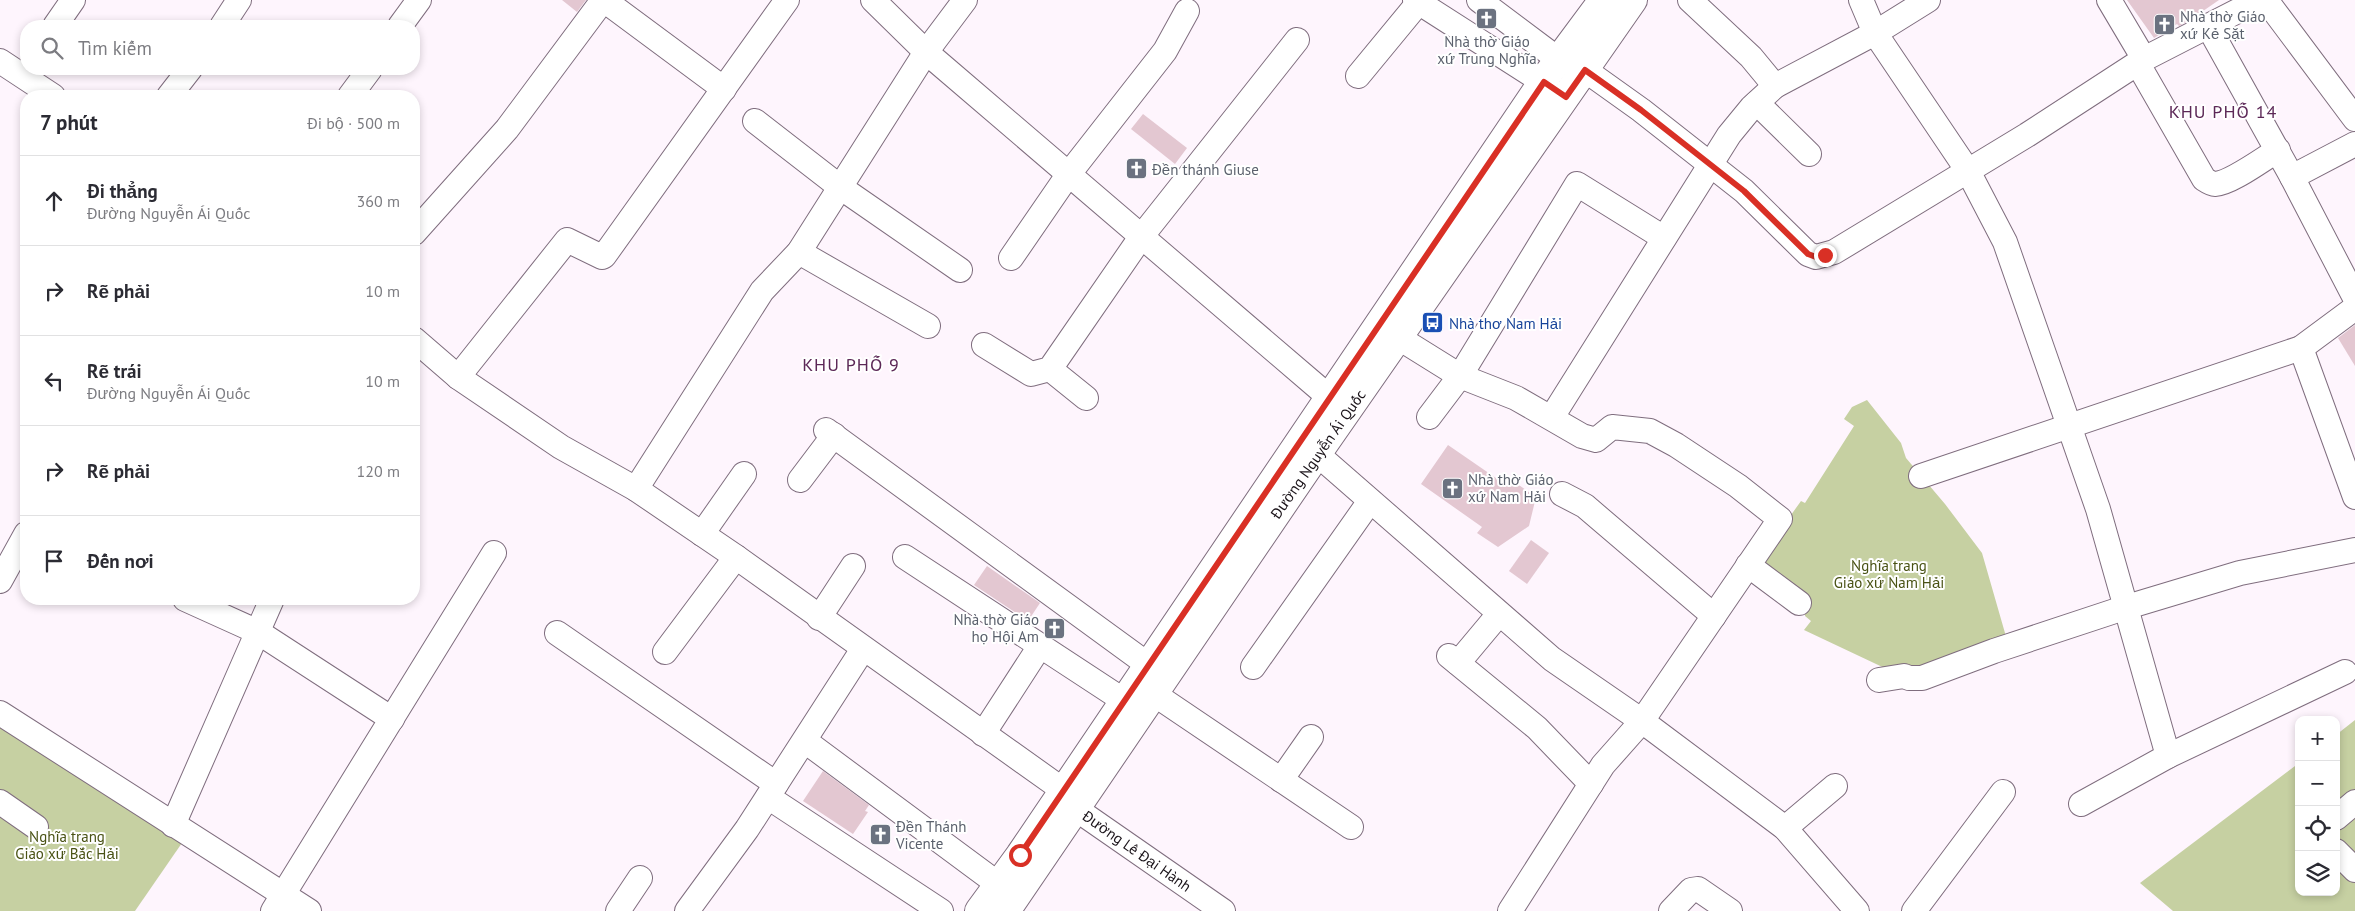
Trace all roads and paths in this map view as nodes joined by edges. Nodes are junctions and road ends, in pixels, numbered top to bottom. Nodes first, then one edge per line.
1 (73, 0) edge
2 (239, 0) edge
3 (419, 0) edge
4 (603, 0) edge
5 (787, 0) edge
6 (873, 0) edge
7 (965, 0) edge
8 (1479, 0) edge
9 (1603, 0) edge
10 (1633, 0) edge
11 (1690, 0) edge
12 (1861, 0) edge
13 (1928, 0) edge
14 (2109, 0) edge
15 (2259, 0) edge
16 (2266, 0) edge
17 (1417, 1) edge
18 (1188, 11) dead end
19 (59, 20) edge
20 (226, 20) edge
21 (404, 20) edge
22 (2208, 26) junction
23 (1875, 33) junction
24 (1296, 40) dead end
25 (926, 52) junction
26 (0, 60) edge
27 (1559, 60) junction
28 (2141, 62) junction
29 (20, 69) edge
30 (1585, 70) junction
31 (29, 75) edge
32 (185, 75) edge
33 (366, 75) edge
34 (1358, 76) dead end
35 (1544, 82) junction
36 (1775, 86) junction
37 (724, 89) junction
38 (46, 90) edge
39 (174, 90) edge
40 (354, 90) edge
41 (1566, 97) junction
42 (1757, 103) junction
43 (2355, 119) edge
44 (754, 121) dead end
45 (2355, 144) edge
46 (2278, 150) junction
47 (1809, 154) dead end
48 (1710, 165) junction
49 (1968, 171) junction
50 (1068, 175) junction
51 (2292, 177) junction
52 (840, 187) junction
53 (420, 226) edge
54 (1141, 237) junction
55 (1664, 238) junction
56 (799, 252) junction
57 (1011, 258) dead end
58 (960, 270) dead end
59 (2355, 298) edge
60 (2355, 308) edge
61 (928, 326) dead end
62 (1399, 338) junction
63 (420, 344) edge
64 (984, 345) dead end
65 (2301, 348) junction
66 (1050, 369) junction
67 (1460, 376) junction
68 (458, 377) junction
69 (1329, 397) junction
70 (1086, 398) dead end
71 (1429, 417) dead end
72 (1552, 418) junction
73 (2069, 426) junction
74 (1317, 454) junction
75 (744, 474) dead end
76 (1921, 476) dead end
77 (800, 480) dead end
78 (636, 489) junction
79 (1562, 494) dead end
80 (2355, 497) edge
81 (1370, 501) junction
82 (702, 534) junction
83 (20, 545) edge
84 (2355, 550) edge
85 (494, 553) dead end
86 (736, 557) junction
87 (905, 557) dead end
88 (1748, 565) junction
89 (853, 566) dead end
90 (0, 581) edge
91 (1800, 603) dead end
92 (198, 605) edge
93 (269, 605) edge
94 (2127, 607) junction
95 (1499, 614) junction
96 (1714, 616) junction
97 (820, 618) junction
98 (258, 632) junction
99 (557, 633) dead end
100 (1040, 646) junction
101 (863, 649) junction
102 (664, 652) dead end
103 (1148, 664) junction
104 (1253, 667) dead end
105 (2345, 672) dead end
106 (1879, 680) dead end
107 (1154, 694) junction
108 (1123, 700) junction
109 (0, 713) edge
110 (392, 718) junction
111 (1642, 721) junction
112 (983, 734) junction
113 (1311, 737) dead end
114 (805, 741) junction
115 (2168, 756) junction
116 (1281, 780) junction
117 (1591, 784) junction
118 (1835, 786) dead end
119 (772, 791) junction
120 (2004, 792) dead end
121 (1069, 800) junction
122 (0, 802) edge
123 (2355, 802) edge
124 (2081, 804) dead end
125 (2340, 815) edge
126 (173, 825) junction
127 (36, 827) dead end
128 (1350, 827) dead end
129 (1785, 828) junction
130 (2340, 855) edge
131 (2355, 870) edge
132 (640, 878) dead end
133 (998, 884) junction
134 (278, 903) edge
135 (309, 911) edge
136 (618, 911) edge
137 (687, 911) edge
138 (941, 911) edge
139 (979, 911) edge
140 (1006, 911) edge
141 (1223, 911) edge
142 (1510, 911) edge
143 (1671, 911) edge
144 (1730, 911) edge
145 (1857, 911) edge
146 (1914, 911) edge

1 - 19 street
2 - 20 street
3 - 21 street
4 - 37 street
4 - 53 street
5 - 37 street
6 - 25 street
7 - 25 street
8 - 27 street
9 - 27 main road, Đường Nguyễn Ái Quốc
10 - 30 main road, Đường Nguyễn Ái Quốc
11 - 36 street
12 - 23 street
13 - 23 street
14 - 28 street
15 - 22 street
16 - 43 street
17 - 34 street
17 - 35 street
18 - 50 street
22 - 28 street
22 - 46 street
23 - 36 street
23 - 49 street
24 - 54 street
25 - 50 street
25 - 52 street
26 - 29 street
27 - 35 main road, Đường Nguyễn Ái Quốc
28 - 46 street
28 - 49 street
30 - 41 main road, Đường Nguyễn Ái Quốc
30 - 48 street
31 - 38 street
32 - 39 street
33 - 40 street
35 - 41 main road
35 - 69 main road, Đường Nguyễn Ái Quốc
36 - 42 street
37 - 68 street
41 - 62 main road, Đường Nguyễn Ái Quốc
42 - 47 street
42 - 48 street
44 - 52 street
45 - 51 street
46 - 51 street
48 - 49 street
48 - 55 street
49 - 73 street
50 - 54 street
50 - 57 street
51 - 59 street
52 - 56 street
52 - 58 street
54 - 66 street
54 - 69 street
55 - 67 street
55 - 72 street
56 - 61 street
56 - 78 street
60 - 65 street
62 - 67 street
62 - 74 main road, Đường Nguyễn Ái Quốc
63 - 68 street, Đường Lê Đại Hành
64 - 66 street
65 - 73 street
65 - 80 street
66 - 70 street
67 - 71 street
67 - 72 street
68 - 78 street, Đường Lê Đại Hành
69 - 103 main road, Đường Nguyễn Ái Quốc
72 - 88 street
73 - 76 street
73 - 94 street
74 - 81 street
74 - 107 main road, Đường Nguyễn Ái Quốc
75 - 82 street
77 - 103 street
78 - 82 street, Đường Lê Đại Hành
79 - 96 street
81 - 95 street
81 - 104 street
82 - 86 street, Đường Lê Đại Hành
83 - 90 street
84 - 94 street
85 - 110 street
86 - 97 street, Đường Lê Đại Hành
86 - 102 street
87 - 100 street
88 - 91 street
88 - 96 street
89 - 97 street
92 - 98 street
93 - 98 street
94 - 106 street
94 - 115 street
95 - 111 street
95 - 117 street
96 - 111 street
97 - 101 street, Đường Lê Đại Hành
98 - 110 street
98 - 126 street
99 - 119 street
100 - 108 street
100 - 112 street
101 - 112 street, Đường Lê Đại Hành
101 - 114 street
103 - 108 main road, Đường Nguyễn Ái Quốc
105 - 115 street
107 - 116 street
107 - 121 main road, Đường Nguyễn Ái Quốc
108 - 121 main road, Đường Nguyễn Ái Quốc
109 - 126 street
110 - 134 street
111 - 117 street
111 - 129 street
112 - 121 street, Đường Lê Đại Hành
113 - 116 street
114 - 119 street
114 - 133 street
115 - 124 street
116 - 128 street
117 - 142 street
118 - 129 street
119 - 137 street
119 - 138 street
120 - 146 street
121 - 133 main road, Đường Nguyễn Ái Quốc
121 - 140 main road, Đường Nguyễn Ái Quốc
121 - 141 street, Đường Lê Đại Hành
122 - 127 street
123 - 125 street
126 - 134 street
129 - 145 street
130 - 131 street
132 - 136 street
133 - 139 main road, Đường Nguyễn Ái Quốc
134 - 135 street
143 - 144 street

